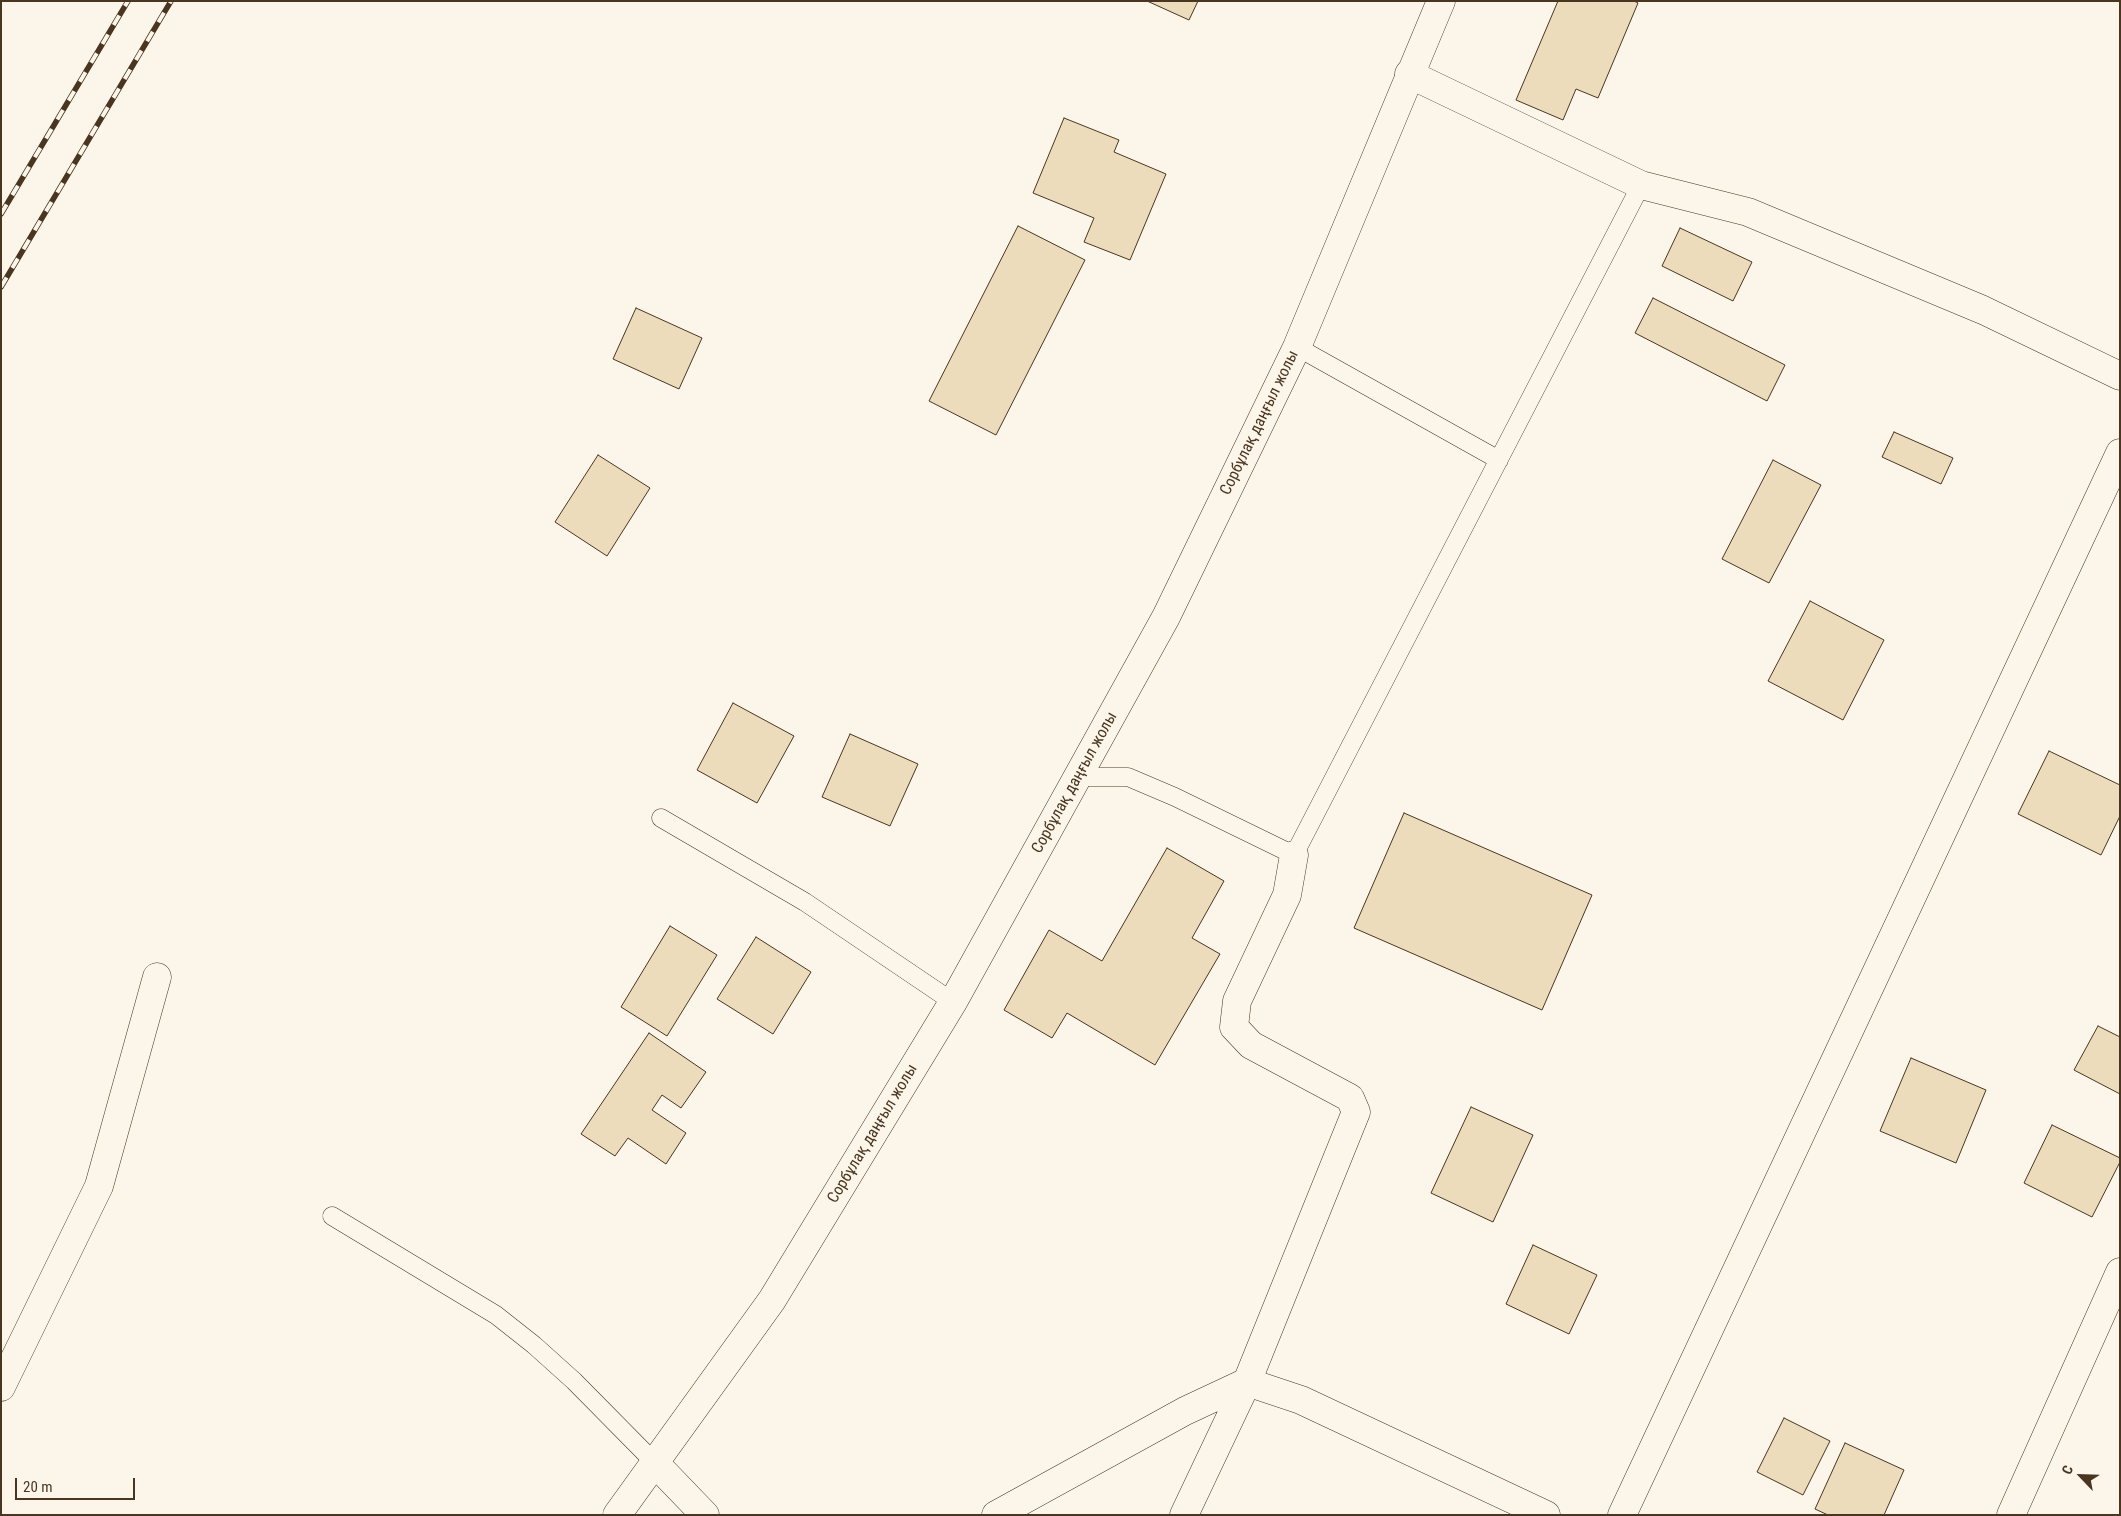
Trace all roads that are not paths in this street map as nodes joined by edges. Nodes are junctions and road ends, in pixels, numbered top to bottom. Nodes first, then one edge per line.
1 (1440, 1) edge
2 (1409, 74) junction
3 (1641, 185) junction
4 (1297, 347) junction
5 (2120, 376) edge
6 (2120, 453) edge
7 (1499, 460) junction
8 (1078, 777) junction
9 (660, 818) dead end
10 (1294, 856) junction
11 (157, 978) dead end
12 (953, 1002) junction
13 (332, 1216) dead end
14 (2120, 1272) edge
15 (1247, 1382) junction
16 (1, 1387) edge
17 (654, 1462) junction
18 (617, 1515) edge
19 (705, 1515) edge
20 (996, 1515) edge
21 (1184, 1515) edge
22 (1546, 1515) edge
23 (1622, 1515) edge
24 (2011, 1515) edge

1 - 2 street, Сорбұлақ даңғыл жолы
2 - 3 street
2 - 4 street, Сорбұлақ даңғыл жолы
3 - 5 street
3 - 7 lane
4 - 7 lane
4 - 8 street, Сорбұлақ даңғыл жолы
6 - 23 street
7 - 10 lane
8 - 10 lane
8 - 12 street, Сорбұлақ даңғыл жолы
9 - 12 lane
10 - 15 street
11 - 16 street
12 - 17 street, Сорбұлақ даңғыл жолы
13 - 17 lane
14 - 24 street
15 - 20 street
15 - 21 street
15 - 22 street
17 - 18 street, Сорбұлақ даңғыл жолы
17 - 19 street

